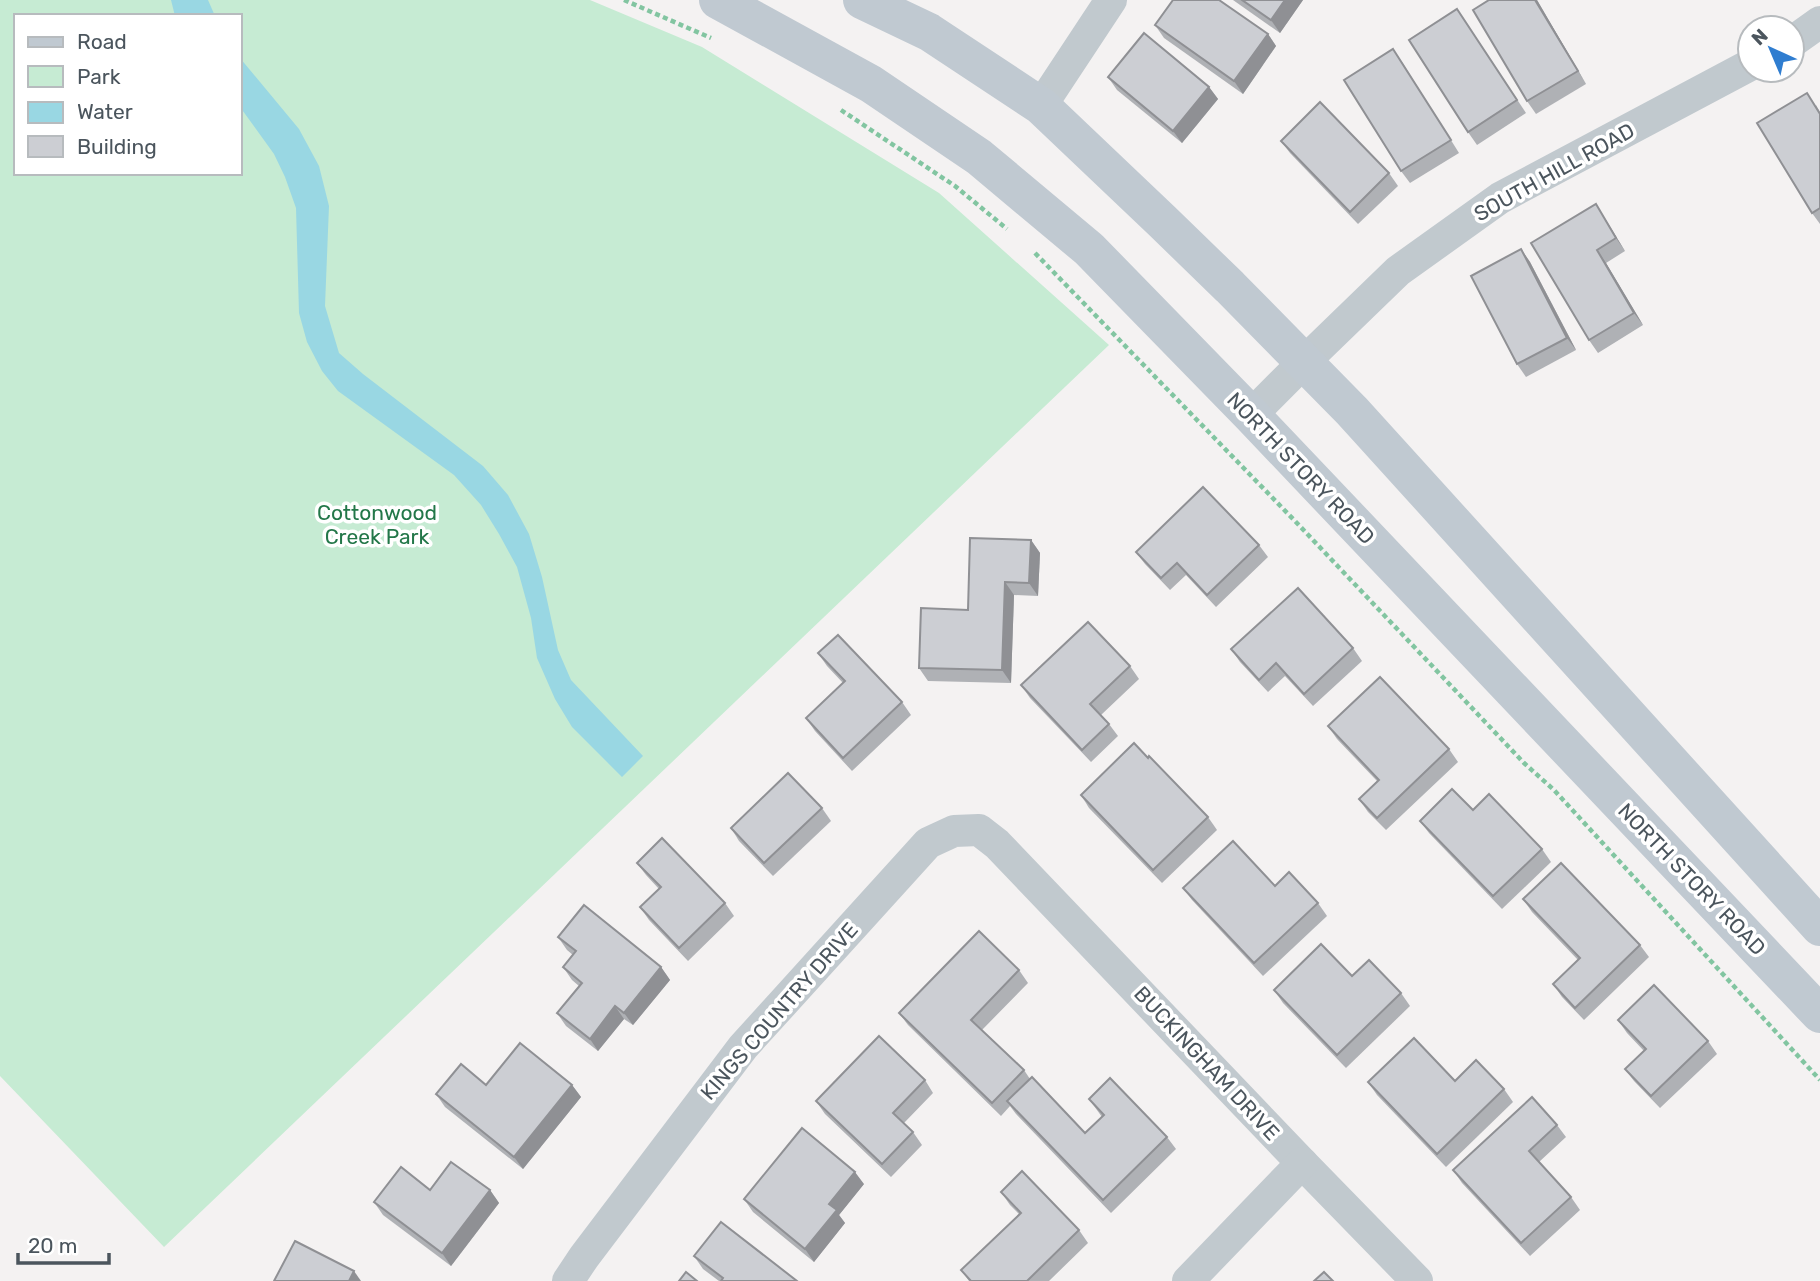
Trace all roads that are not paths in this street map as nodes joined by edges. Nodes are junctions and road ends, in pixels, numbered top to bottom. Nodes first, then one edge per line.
1 (718, 0) edge
2 (862, 0) edge
3 (1111, 0) edge
4 (1736, 72) edge
5 (1041, 106) junction
6 (1304, 362) junction
7 (1251, 415) junction
8 (998, 844) joint
9 (1820, 927) edge
10 (1820, 1014) edge
11 (1302, 1163) junction
12 (568, 1281) edge
13 (1188, 1281) edge
14 (1417, 1281) edge

1 - 7 main road, NORTH STORY ROAD
2 - 5 main road
3 - 5 street
4 - 6 street, SOUTH HILL ROAD
5 - 6 main road
6 - 7 street, SOUTH HILL ROAD
6 - 9 main road
7 - 10 main road, NORTH STORY ROAD
8 - 11 street, BUCKINGHAM DRIVE
8 - 12 street, KINGS COUNTRY DRIVE
11 - 13 street
11 - 14 street, BUCKINGHAM DRIVE

